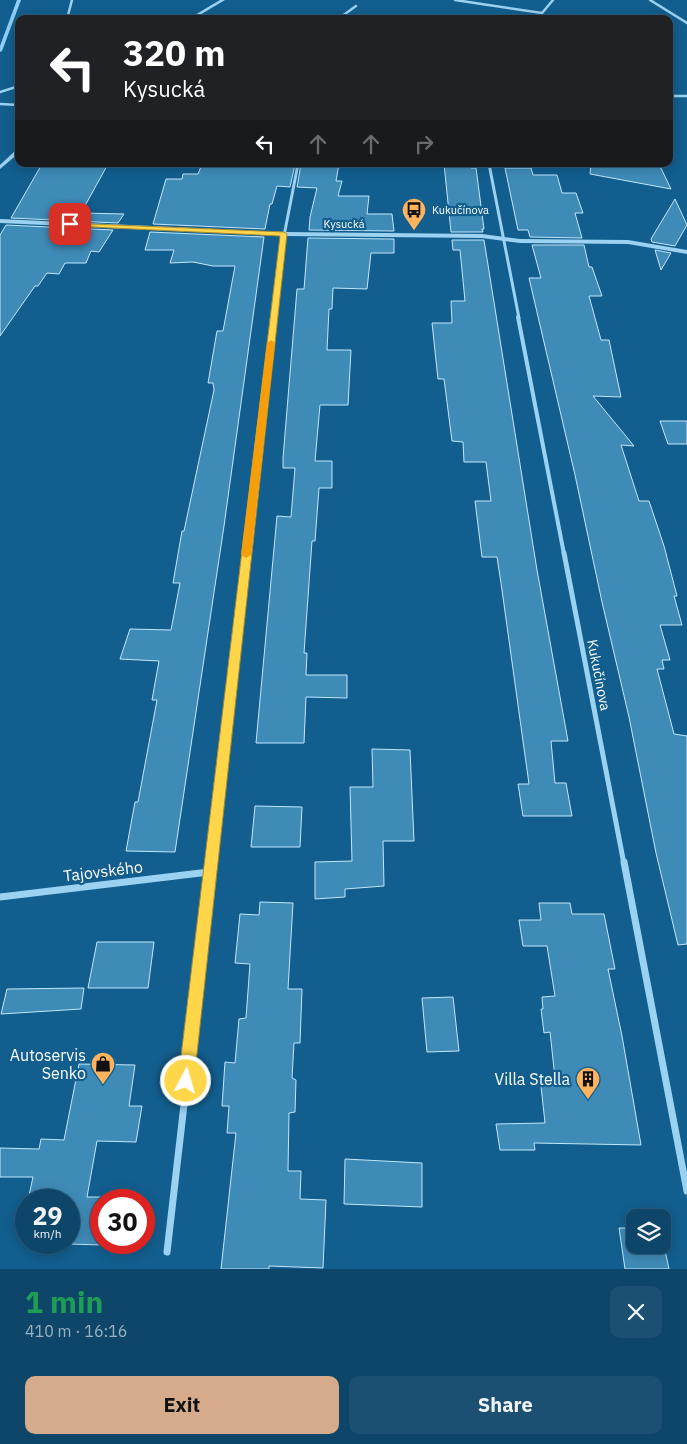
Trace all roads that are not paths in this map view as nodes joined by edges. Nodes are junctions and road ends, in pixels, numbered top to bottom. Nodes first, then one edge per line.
1 (72, 0) edge
2 (222, 0) edge
3 (455, 0) edge
4 (553, 0) edge
5 (650, 0) edge
6 (356, 6) dead end
7 (542, 13) joint
8 (68, 15) edge
9 (197, 15) edge
10 (344, 15) edge
11 (687, 23) edge
12 (15, 87) edge
13 (0, 92) edge
14 (673, 96) edge
15 (687, 96) edge
16 (0, 104) edge
17 (15, 105) edge
18 (15, 154) edge
19 (297, 167) edge
20 (490, 167) edge
21 (0, 168) edge
22 (0, 221) edge
23 (284, 234) junction
24 (503, 238) junction
25 (687, 252) edge
26 (209, 872) junction
27 (0, 897) edge
28 (687, 1191) edge
29 (167, 1252) dead end

1 - 8 street
2 - 9 street
3 - 7 street
4 - 7 street
5 - 11 street
6 - 10 street
12 - 13 street
14 - 15 street
16 - 17 street
18 - 21 street
19 - 23 street
20 - 24 street, Kukučínova
22 - 23 street, Kysucká
23 - 24 street, Kysucká
23 - 26 street
24 - 25 street, Kysucká
24 - 28 street, Kukučínova
26 - 27 street, Tajovského
26 - 29 street

